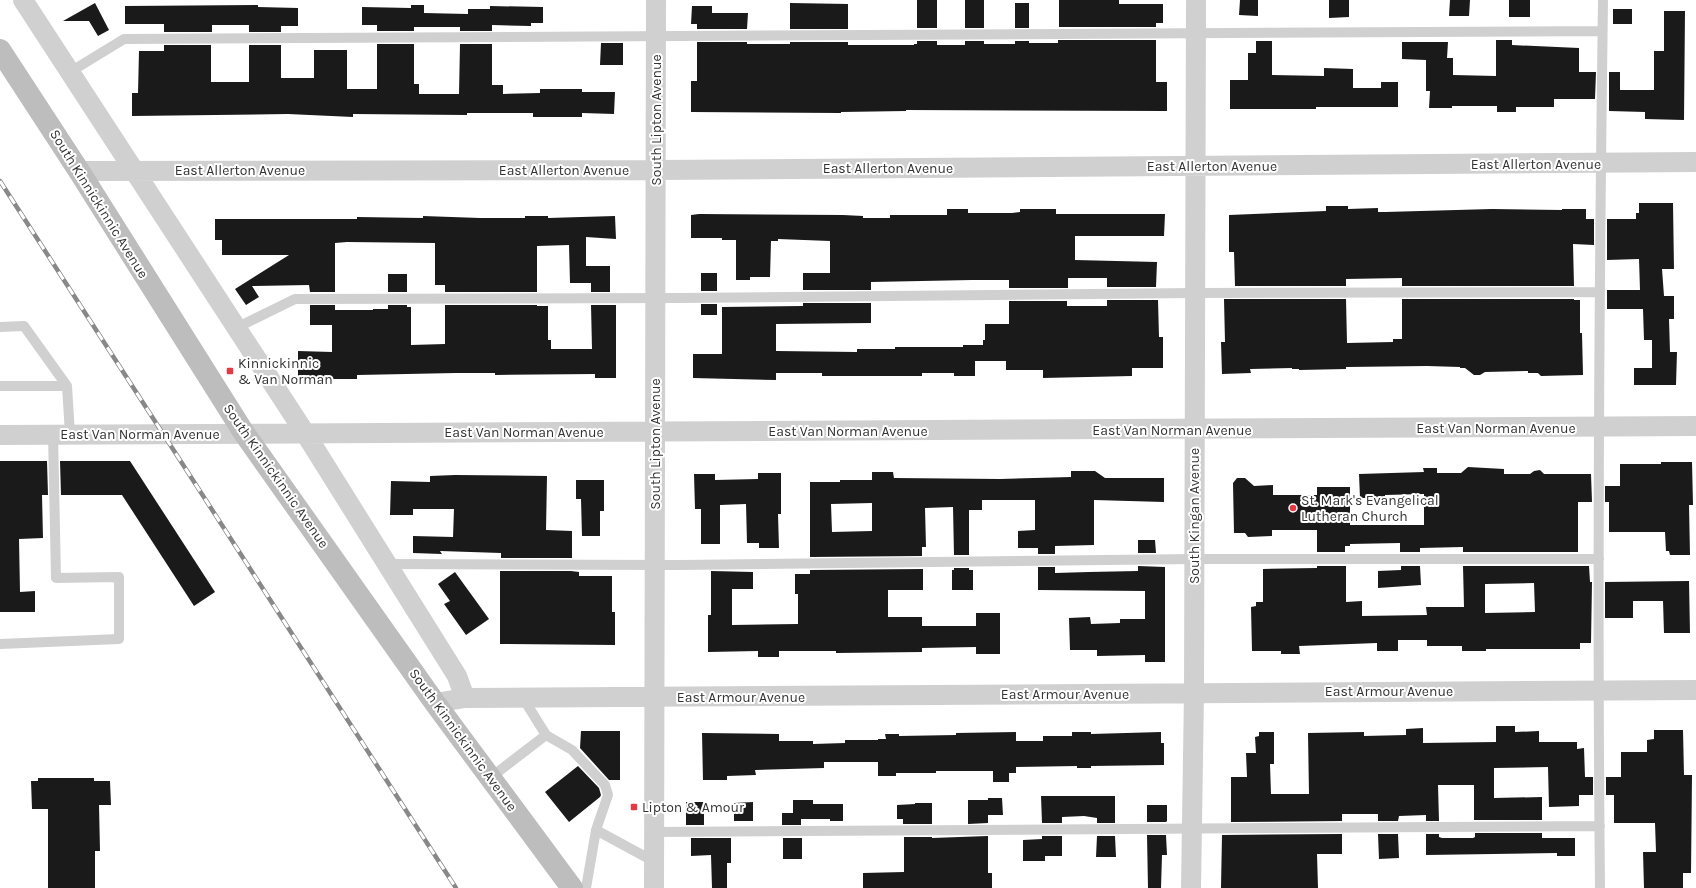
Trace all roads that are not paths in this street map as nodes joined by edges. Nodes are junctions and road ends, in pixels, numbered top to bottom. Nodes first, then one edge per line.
1 (23, 0) edge
2 (656, 0) edge
3 (1196, 0) edge
4 (1603, 0) edge
5 (1602, 31) junction
6 (1196, 33) junction
7 (656, 36) junction
8 (0, 50) edge
9 (70, 72) junction
10 (1696, 162) edge
11 (1600, 163) junction
12 (1196, 166) junction
13 (134, 170) junction
14 (656, 170) junction
15 (79, 171) junction
16 (1600, 292) junction
17 (1195, 293) junction
18 (655, 298) junction
19 (0, 327) edge
20 (236, 328) junction
21 (0, 386) edge
22 (67, 386) junction
23 (1696, 426) edge
24 (1600, 427) junction
25 (1194, 430) junction
26 (654, 431) junction
27 (244, 433) junction
28 (306, 433) junction
29 (0, 434) edge
30 (62, 434) junction
31 (1194, 559) junction
32 (1599, 559) junction
33 (387, 564) junction
34 (654, 565) junction
35 (0, 644) edge
36 (1599, 690) junction
37 (1696, 690) edge
38 (1194, 693) junction
39 (654, 697) junction
40 (465, 698) junction
41 (523, 698) junction
42 (435, 703) junction
43 (546, 735) junction
44 (490, 778) junction
45 (1600, 826) junction
46 (1192, 829) junction
47 (596, 830) junction
48 (655, 832) junction
49 (655, 862) junction
50 (572, 888) edge
51 (586, 888) edge
52 (654, 888) edge
53 (1191, 888) edge
54 (1600, 888) edge

1 - 9 street, South Kinnickinnic Avenue
2 - 7 street, South Lipton Avenue
3 - 6 street, South Kingan Avenue
4 - 5 lane
5 - 6 lane
5 - 11 lane
6 - 7 lane
6 - 12 street, South Kingan Avenue
7 - 9 lane
7 - 14 street, South Lipton Avenue
8 - 15 street, South Kinnickinnic Avenue
9 - 13 street, South Kinnickinnic Avenue
10 - 11 street, East Allerton Avenue
11 - 12 street, East Allerton Avenue
11 - 16 lane
12 - 14 street, East Allerton Avenue
12 - 17 street, South Kingan Avenue
13 - 14 street, East Allerton Avenue
13 - 15 street, East Allerton Avenue
13 - 20 street, South Kinnickinnic Avenue
14 - 18 street, South Lipton Avenue
15 - 27 street, South Kinnickinnic Avenue
16 - 17 lane
16 - 24 lane
17 - 18 lane
17 - 25 street, South Kingan Avenue
18 - 20 lane
18 - 26 street, South Lipton Avenue
19 - 22 lane
20 - 28 street, South Kinnickinnic Avenue
21 - 22 lane
22 - 30 lane
23 - 24 street, East Van Norman Avenue
24 - 25 street, East Van Norman Avenue
24 - 32 lane
25 - 26 street, East Van Norman Avenue
25 - 31 street, South Kingan Avenue
26 - 28 street, East Van Norman Avenue
26 - 34 street, South Lipton Avenue
27 - 28 street, East Van Norman Avenue
27 - 30 street, East Van Norman Avenue
27 - 42 street, South Kinnickinnic Avenue
28 - 33 street, South Kinnickinnic Avenue
29 - 30 street, East Van Norman Avenue
30 - 35 lane
31 - 32 lane
31 - 34 lane
31 - 38 street, South Kingan Avenue
32 - 36 lane
33 - 34 lane
33 - 40 street, South Kinnickinnic Avenue
34 - 39 street, South Lipton Avenue
36 - 37 street, East Armour Avenue
36 - 38 street, East Armour Avenue
36 - 45 lane
38 - 39 street, East Armour Avenue
38 - 46 street, South Kingan Avenue
39 - 41 street, East Armour Avenue
39 - 48 street, South Lipton Avenue
40 - 41 street, East Armour Avenue
40 - 42 street, East Armour Avenue
41 - 43 lane
42 - 44 street, South Kinnickinnic Avenue
43 - 44 lane
43 - 47 lane
44 - 50 street, South Kinnickinnic Avenue
45 - 46 lane
45 - 54 lane
46 - 48 lane
46 - 53 street, South Kingan Avenue
47 - 49 lane
47 - 51 lane
48 - 49 street, South Lipton Avenue
49 - 52 street, South Lipton Avenue

